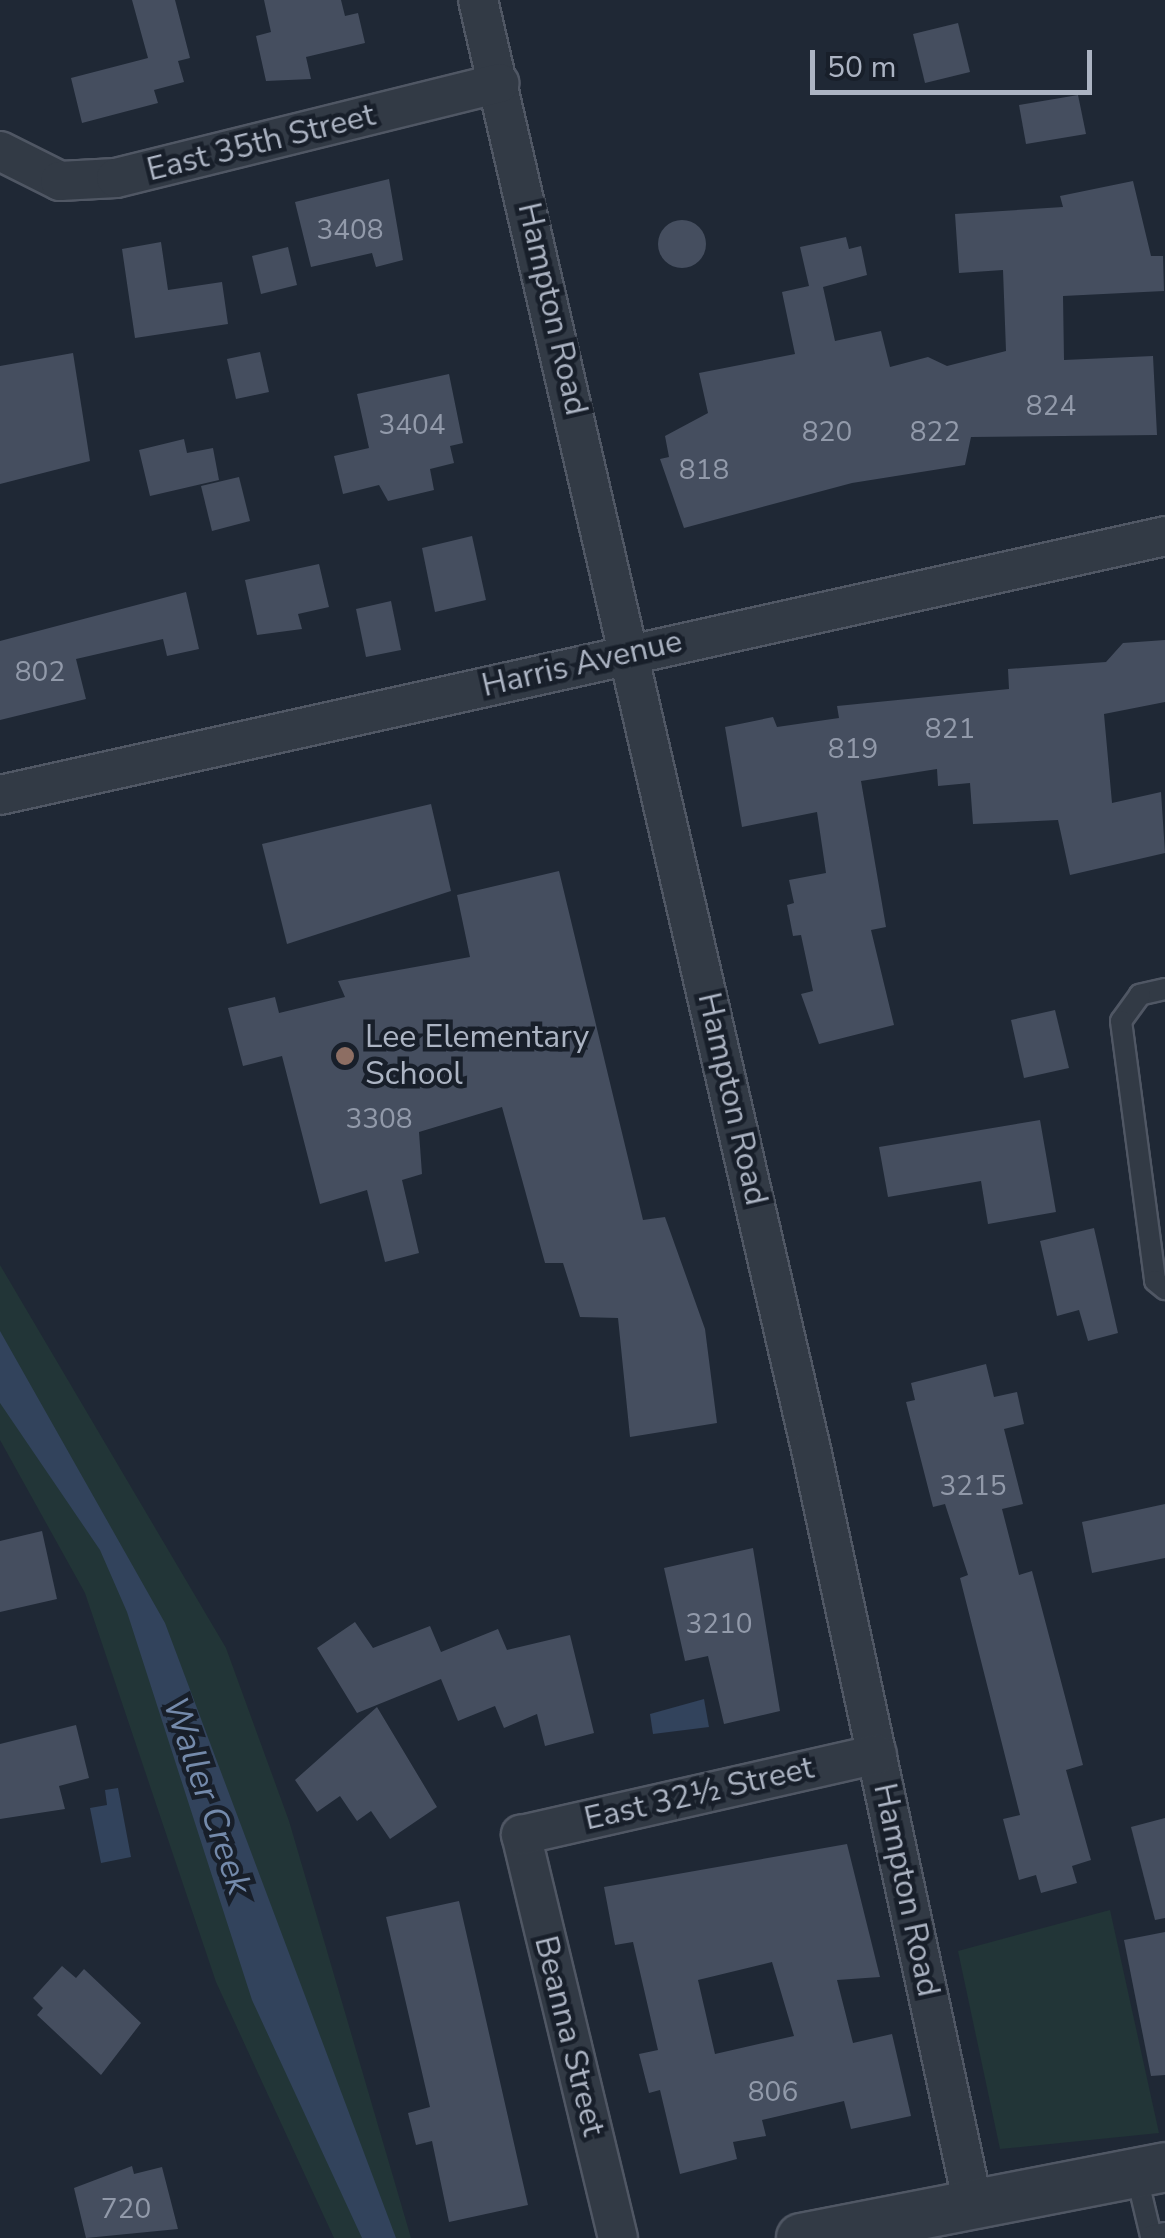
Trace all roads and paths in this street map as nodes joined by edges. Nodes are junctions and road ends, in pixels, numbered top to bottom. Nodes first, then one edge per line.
1 (478, 0) edge
2 (499, 83) junction
3 (11, 160) edge
4 (1165, 536) edge
5 (632, 652) junction
6 (0, 796) edge
7 (1165, 989) edge
8 (1165, 1289) edge
9 (877, 1754) junction
10 (520, 1835) joint
11 (1150, 2170) edge
12 (972, 2200) junction
13 (1158, 2234) edge
14 (618, 2238) edge
15 (801, 2238) edge

1 - 2 street, Hampton Road
2 - 3 street, East 35th Street
2 - 5 street, Hampton Road
4 - 5 street, Harris Avenue
5 - 6 street, Harris Avenue
5 - 9 street, Hampton Road
7 - 8 lane
9 - 10 street, East 32½ Street
9 - 12 street, Hampton Road
10 - 14 street, Beanna Street
11 - 12 street
11 - 13 lane
12 - 15 street

